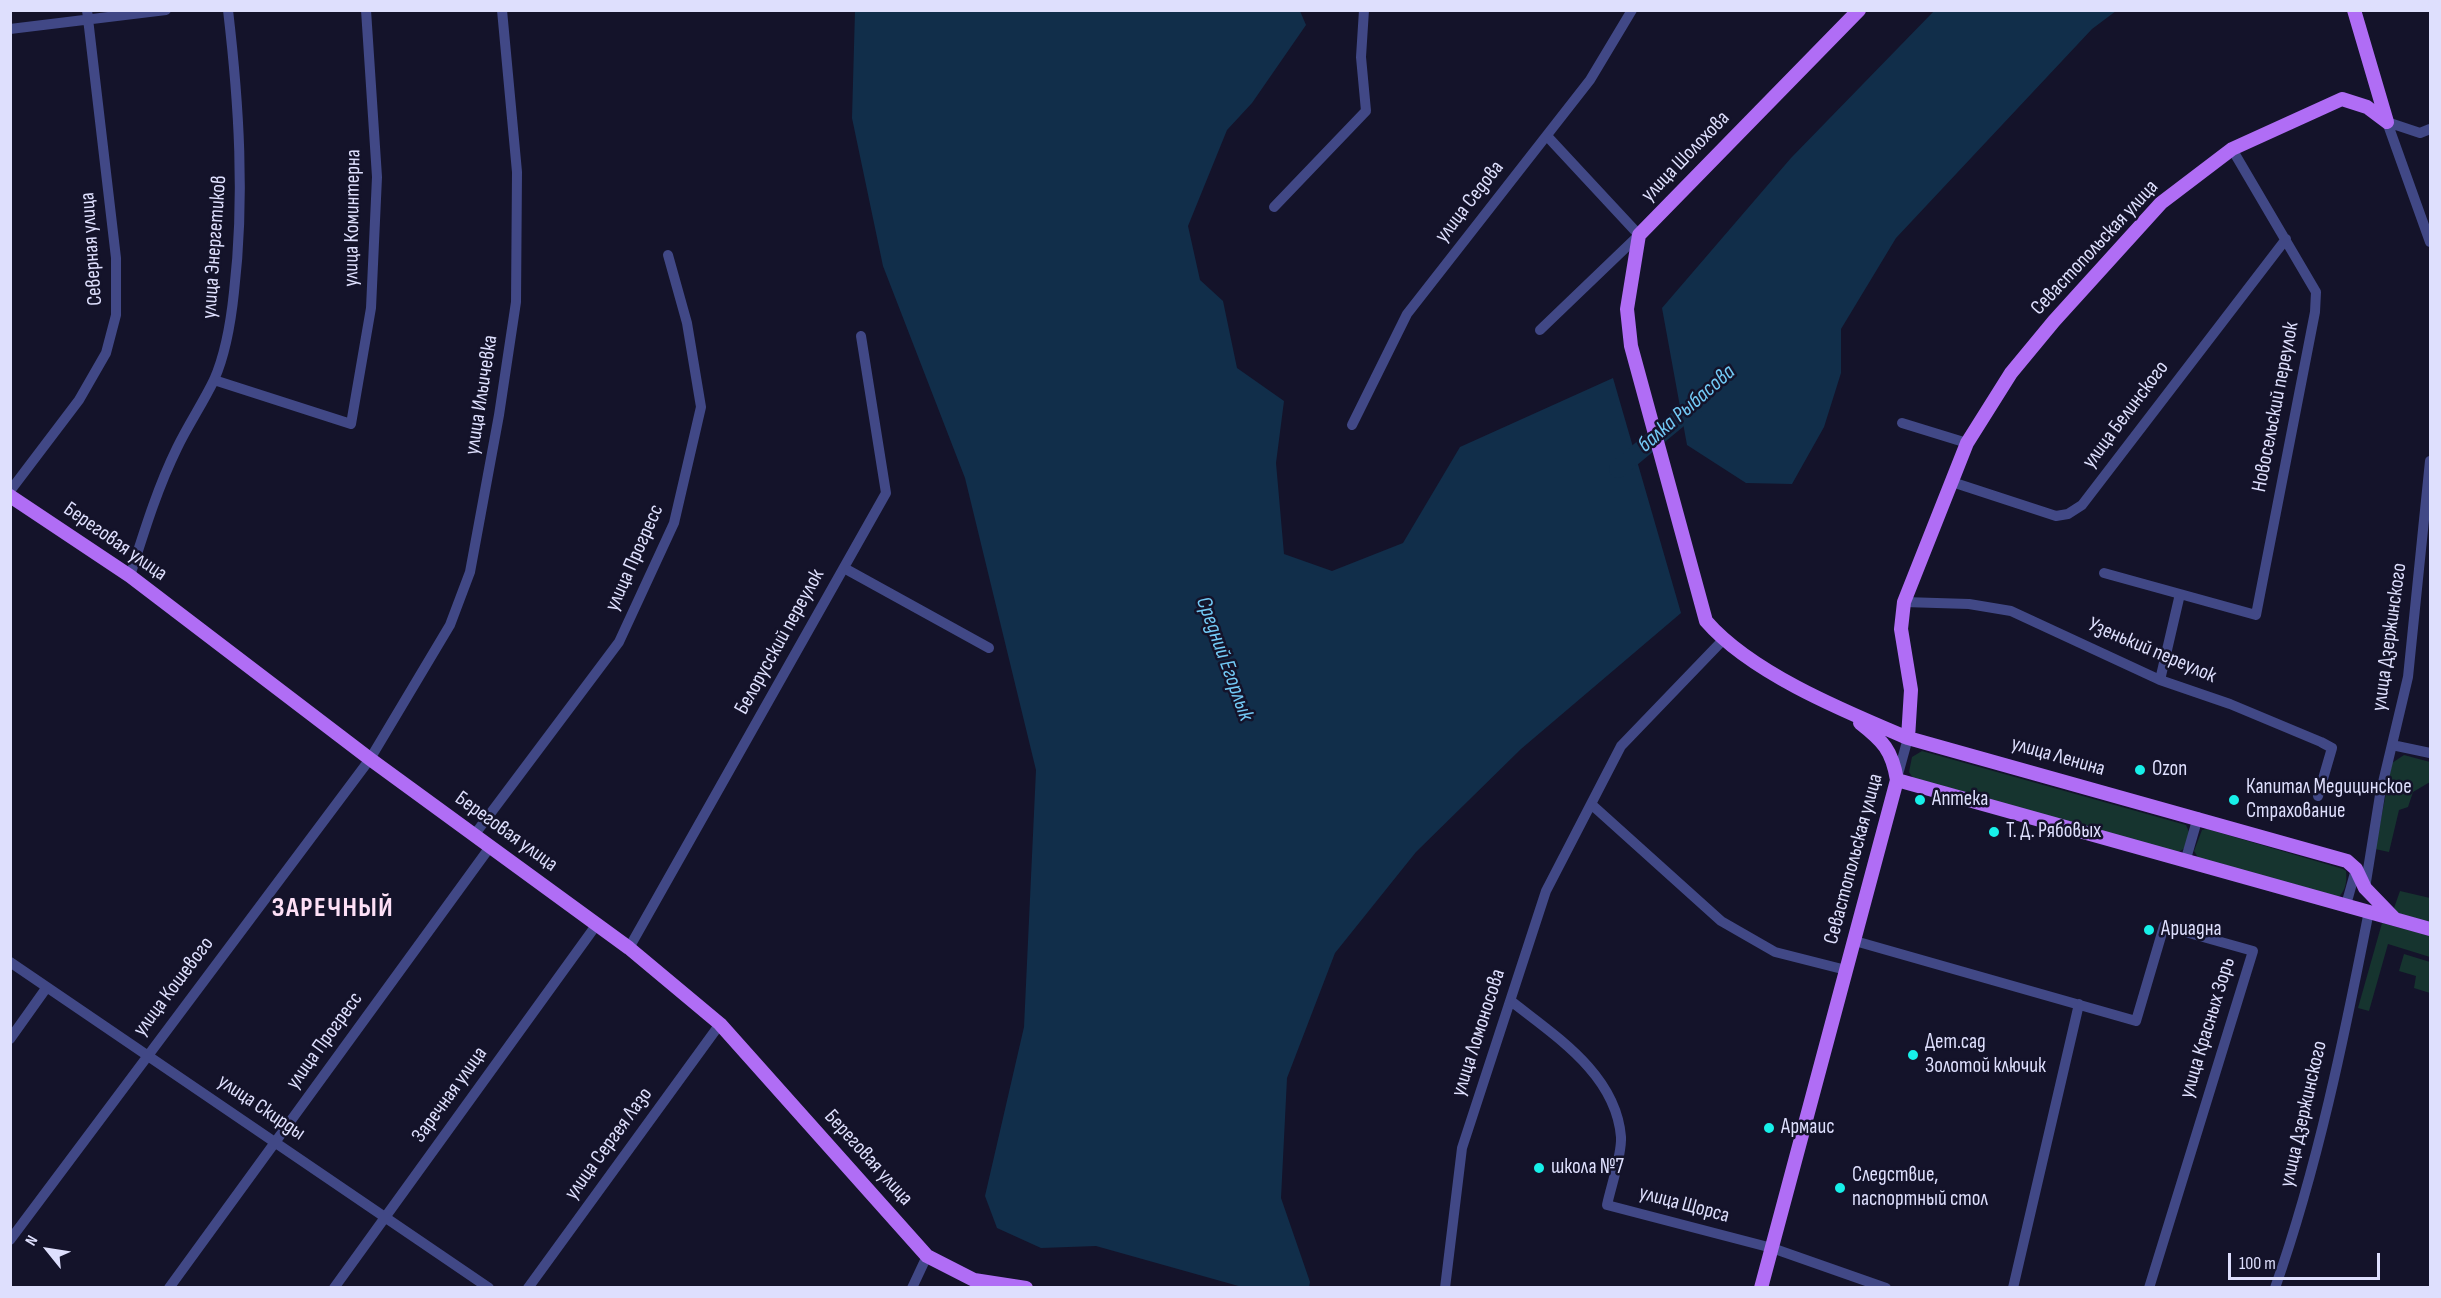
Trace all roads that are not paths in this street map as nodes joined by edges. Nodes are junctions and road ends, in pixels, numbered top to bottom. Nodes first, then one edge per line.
1 (166, 10) edge
2 (228, 10) edge
3 (366, 10) edge
4 (502, 10) edge
5 (1364, 10) edge
6 (1632, 10) edge
7 (1859, 10) edge
8 (2354, 10) edge
9 (88, 15) edge
10 (10, 29) edge
11 (2387, 122) junction
12 (2430, 129) edge
13 (1547, 136) junction
14 (2232, 149) junction
15 (1274, 207) dead end
16 (1639, 235) junction
17 (2286, 239) junction
18 (2430, 242) edge
19 (668, 255) dead end
20 (1540, 330) dead end
21 (861, 336) dead end
22 (214, 380) junction
23 (1902, 423) dead end
24 (1352, 425) dead end
25 (1967, 443) junction
26 (2430, 461) edge
27 (1952, 482) junction
28 (10, 491) edge
29 (10, 496) edge
30 (844, 568) junction
31 (2104, 573) dead end
32 (130, 576) junction
33 (2180, 594) junction
34 (1904, 602) junction
35 (1723, 640) junction
36 (989, 648) dead end
37 (2160, 680) junction
38 (1844, 711) junction
39 (1908, 738) junction
40 (2392, 745) junction
41 (2430, 753) edge
42 (370, 759) junction
43 (1897, 780) junction
44 (2318, 796) dead end
45 (1591, 804) junction
46 (2198, 818) junction
47 (475, 834) junction
48 (490, 847) junction
49 (2185, 862) junction
50 (2356, 869) junction
51 (2365, 888) junction
52 (2346, 904) junction
53 (2369, 911) junction
54 (2394, 918) junction
55 (597, 924) junction
56 (2430, 929) edge
57 (1855, 941) junction
58 (629, 948) junction
59 (10, 962) edge
60 (1846, 970) junction
61 (47, 987) junction
62 (1511, 1001) junction
63 (2079, 1004) junction
64 (720, 1024) junction
65 (10, 1039) edge
66 (148, 1054) junction
67 (276, 1142) junction
68 (385, 1217) junction
69 (10, 1240) edge
70 (1772, 1248) junction
71 (927, 1256) junction
72 (169, 1287) edge
73 (334, 1287) edge
74 (489, 1287) edge
75 (528, 1287) edge
76 (912, 1287) edge
77 (1026, 1287) edge
78 (1445, 1287) edge
79 (1761, 1287) edge
80 (1886, 1287) edge
81 (2013, 1287) edge
82 (2149, 1287) edge
83 (2275, 1287) edge

1 - 9 street
2 - 22 street, улица Энергетиков
3 - 22 street, улица Коминтерна
4 - 42 street, улица Ильичевка
5 - 15 street
6 - 13 street, улица Седова
7 - 16 main road, улица Шолохова
8 - 11 main road
9 - 10 street
9 - 28 street, Северная улица
11 - 12 street
11 - 14 main road, Севастопольская улица
11 - 18 street
13 - 16 street
13 - 24 street, улица Седова
14 - 17 street, Новосельский переулок
14 - 25 main road, Севастопольская улица
16 - 20 street, улица Шолохова
16 - 35 main road
17 - 27 street, улица Белинского
17 - 33 street, Новосельский переулок
19 - 47 street, улица Прогресс
21 - 30 street, Белорусский переулок
22 - 32 street, улица Энергетиков
23 - 25 street
25 - 27 main road, Севастопольская улица
26 - 40 street, улица Дзержинского
27 - 34 main road, Севастопольская улица
29 - 32 main road, Береговая улица
30 - 36 street
30 - 58 street, Белорусский переулок
31 - 33 street, Новосельский переулок
32 - 42 main road, Береговая улица
33 - 37 street
34 - 37 street, Узенький переулок
34 - 39 main road, Севастопольская улица
35 - 38 main road
35 - 45 street, улица Ломоносова
37 - 44 street, Узенький переулок
38 - 39 main road, улица Ленина
38 - 43 main road
39 - 43 street, Севастопольская улица
39 - 46 main road, улица Ленина
40 - 41 street
40 - 51 street, улица Дзержинского
42 - 47 main road, Береговая улица
42 - 66 street, улица Кошевого
43 - 49 main road
43 - 57 main road, Севастопольская улица
45 - 60 street
45 - 62 street, улица Ломоносова
46 - 49 street
46 - 50 main road, улица Ленина
47 - 48 main road, Береговая улица
48 - 55 main road, Береговая улица
48 - 67 street, улица Прогресс
49 - 52 main road
50 - 51 main road
50 - 52 street
51 - 54 main road
52 - 53 main road
53 - 54 main road
53 - 83 street, улица Дзержинского
54 - 56 main road
55 - 58 main road, Береговая улица
55 - 68 street, Заречная улица
57 - 60 main road, Севастопольская улица
57 - 63 street
58 - 64 main road, Береговая улица
59 - 61 street, улица Скирды
60 - 70 main road, Севастопольская улица
61 - 65 street
61 - 66 street, улица Скирды
62 - 70 street, улица Щорса
62 - 78 street, улица Ломоносова
63 - 81 street
63 - 82 street, улица Красных Зорь
64 - 71 main road, Береговая улица
64 - 75 street, улица Сергея Лазо
66 - 67 street, улица Скирды
66 - 69 street, улица Кошевого
67 - 68 street, улица Скирды
67 - 72 street, улица Прогресс
68 - 73 street, Заречная улица
68 - 74 street, улица Скирды
70 - 79 main road, Севастопольская улица
70 - 80 street, улица Щорса
71 - 76 street
71 - 77 main road

